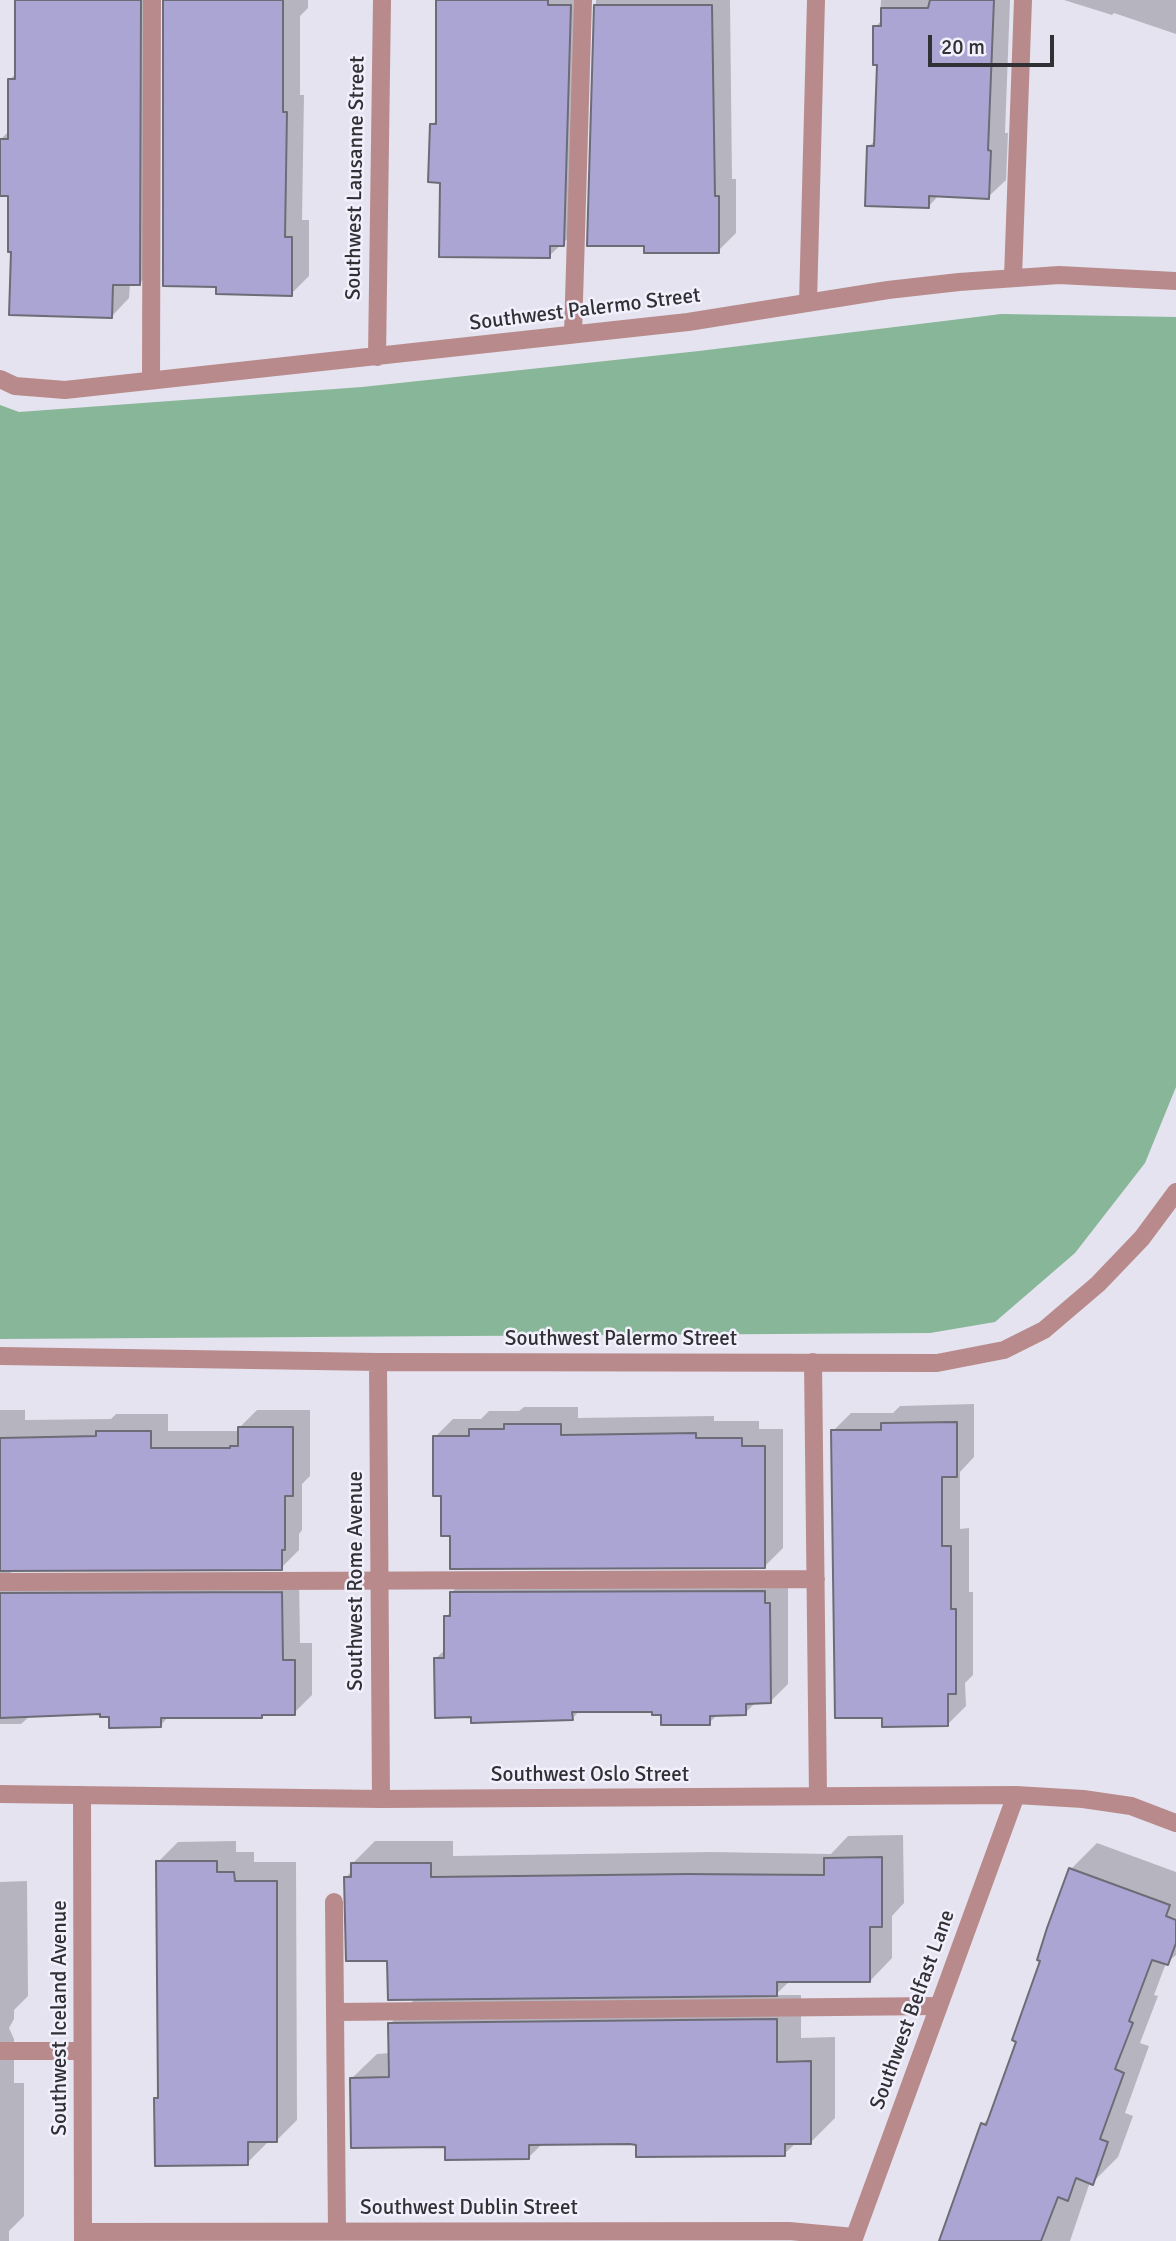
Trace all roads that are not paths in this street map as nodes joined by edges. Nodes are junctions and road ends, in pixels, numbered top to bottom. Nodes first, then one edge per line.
1 (152, 0) edge
2 (382, 0) edge
3 (583, 0) edge
4 (816, 0) edge
5 (1023, 0) edge
6 (1013, 277) junction
7 (1176, 281) edge
8 (808, 303) junction
9 (573, 334) junction
10 (377, 357) junction
11 (0, 379) edge
12 (150, 380) junction
13 (1176, 1192) edge
14 (0, 1356) edge
15 (378, 1362) junction
16 (813, 1362) junction
17 (816, 1579) junction
18 (379, 1580) junction
19 (0, 1582) edge
20 (0, 1794) edge
21 (82, 1795) junction
22 (1016, 1795) junction
23 (818, 1796) junction
24 (381, 1799) junction
25 (1176, 1823) edge
26 (334, 1902) dead end
27 (939, 2006) junction
28 (335, 2012) junction
29 (0, 2051) edge
30 (82, 2051) junction
31 (337, 2231) junction
32 (83, 2236) edge
33 (854, 2239) edge

1 - 12 street
2 - 10 street, Southwest Lausanne Street
3 - 9 street
4 - 8 street
5 - 6 street
6 - 7 street, Southwest Palermo Street
6 - 8 street, Southwest Palermo Street
8 - 9 street, Southwest Palermo Street
9 - 10 street, Southwest Palermo Street
10 - 12 street, Southwest Palermo Street
11 - 12 street, Southwest Palermo Street
13 - 16 street, Southwest Palermo Street
14 - 15 street, Southwest Palermo Street
15 - 16 street, Southwest Palermo Street
15 - 18 street, Southwest Rome Avenue
16 - 17 street
17 - 18 street
17 - 23 street
18 - 19 street
18 - 24 street, Southwest Rome Avenue
20 - 21 street, Southwest Oslo Street
21 - 24 street, Southwest Oslo Street
21 - 30 street, Southwest Iceland Avenue
22 - 23 street, Southwest Oslo Street
22 - 25 street, Southwest Oslo Street
22 - 27 street, Southwest Belfast Lane
23 - 24 street, Southwest Oslo Street
26 - 28 street
27 - 28 street
27 - 33 street, Southwest Belfast Lane
28 - 31 street
29 - 30 street
30 - 32 street, Southwest Iceland Avenue
31 - 32 street, Southwest Dublin Street
31 - 33 street, Southwest Dublin Street

